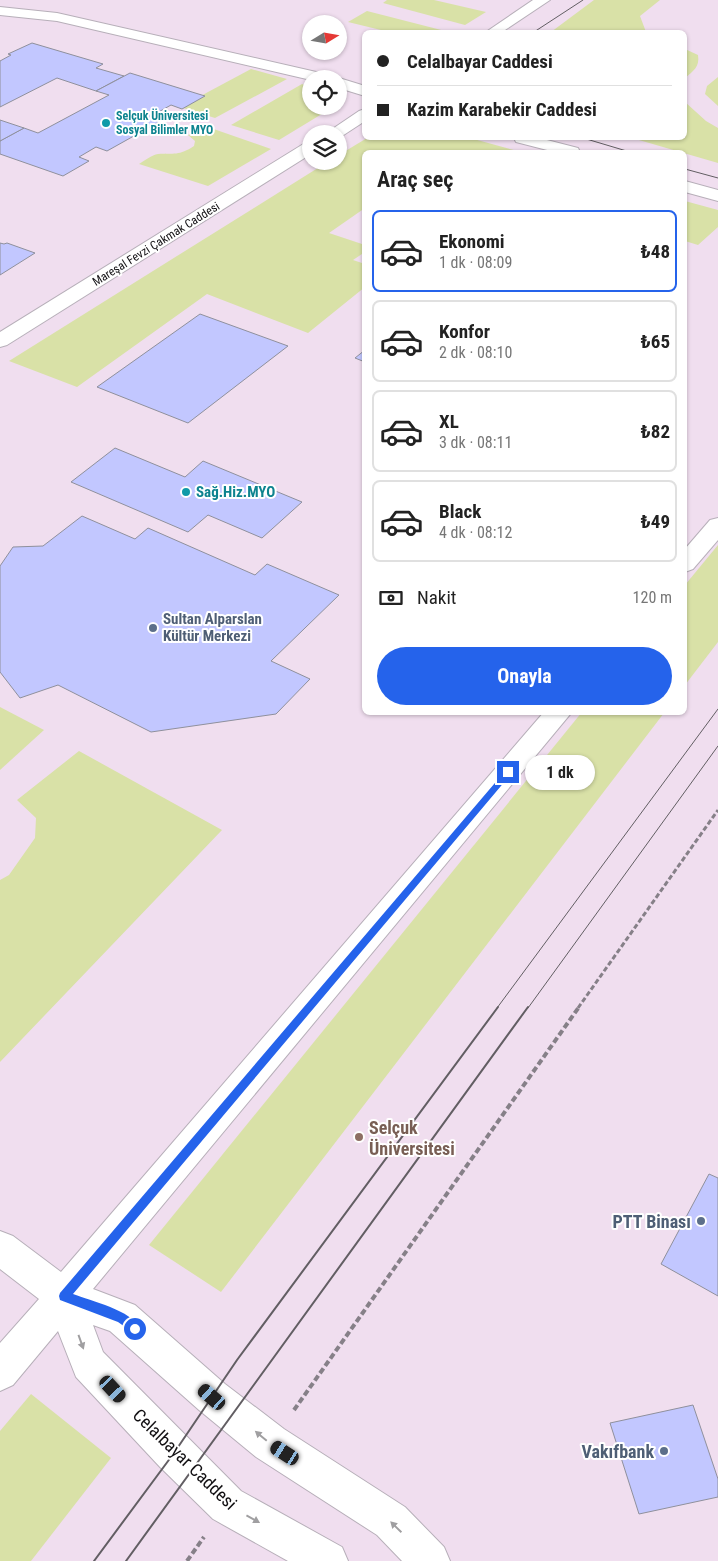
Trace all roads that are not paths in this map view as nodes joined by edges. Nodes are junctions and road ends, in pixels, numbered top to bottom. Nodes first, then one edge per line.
1 (543, 0) edge
2 (0, 11) edge
3 (496, 30) edge
4 (302, 74) edge
5 (347, 85) edge
6 (362, 90) edge
7 (362, 116) edge
8 (347, 125) edge
9 (529, 140) edge
10 (565, 150) edge
11 (302, 153) edge
12 (687, 187) edge
13 (718, 196) edge
14 (0, 341) edge
15 (718, 526) edge
16 (687, 562) edge
17 (556, 715) edge
18 (0, 1248) edge
19 (64, 1296) junction
20 (0, 1372) edge
21 (328, 1561) edge
22 (430, 1561) edge

1 - 3 street
2 - 4 street
5 - 6 street
7 - 8 street
9 - 10 street
11 - 14 street, Mareşal Fevzi Çakmak Caddesi
12 - 13 street
15 - 16 street
17 - 19 street
18 - 19 street
19 - 20 street
19 -> 21 street, Celalbayar Caddesi
22 -> 19 street

